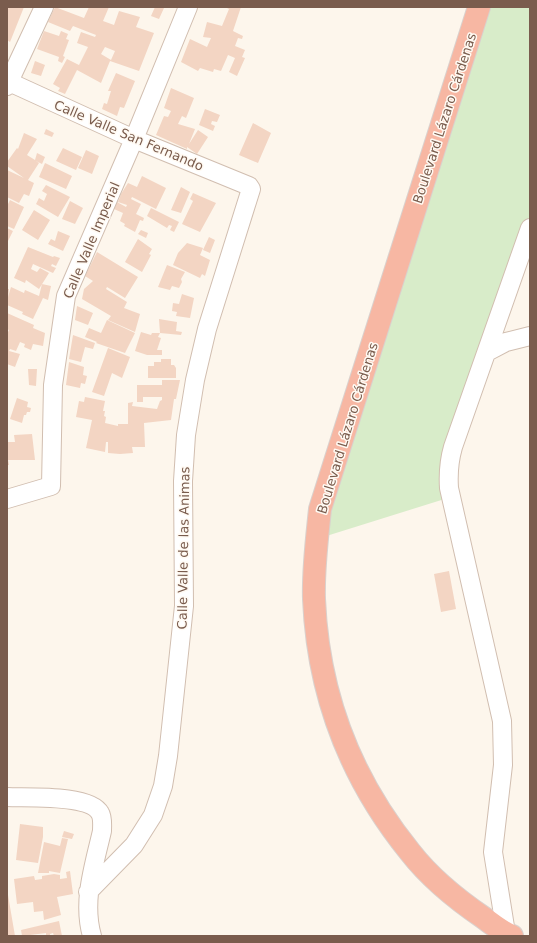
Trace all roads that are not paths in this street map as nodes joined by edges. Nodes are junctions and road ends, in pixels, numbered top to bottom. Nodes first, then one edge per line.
1 (44, 7) edge
2 (188, 7) edge
3 (479, 7) edge
4 (8, 83) edge
5 (134, 139) junction
6 (251, 189) joint
7 (530, 228) edge
8 (530, 336) edge
9 (487, 352) junction
10 (7, 500) edge
11 (7, 797) edge
12 (88, 892) junction
13 (509, 935) edge
14 (92, 936) edge

1 - 4 street
2 - 5 street, Calle Valle Imperial
3 - 13 highway, Boulevard Lázaro Cárdenas
4 - 5 street, Calle Valle San Fernando
5 - 6 street, Calle Valle San Fernando
5 - 10 street, Calle Valle Imperial
6 - 12 street, Calle Valle de las Animas
7 - 9 street
8 - 9 street
9 - 13 street
11 - 12 street
12 - 14 street

